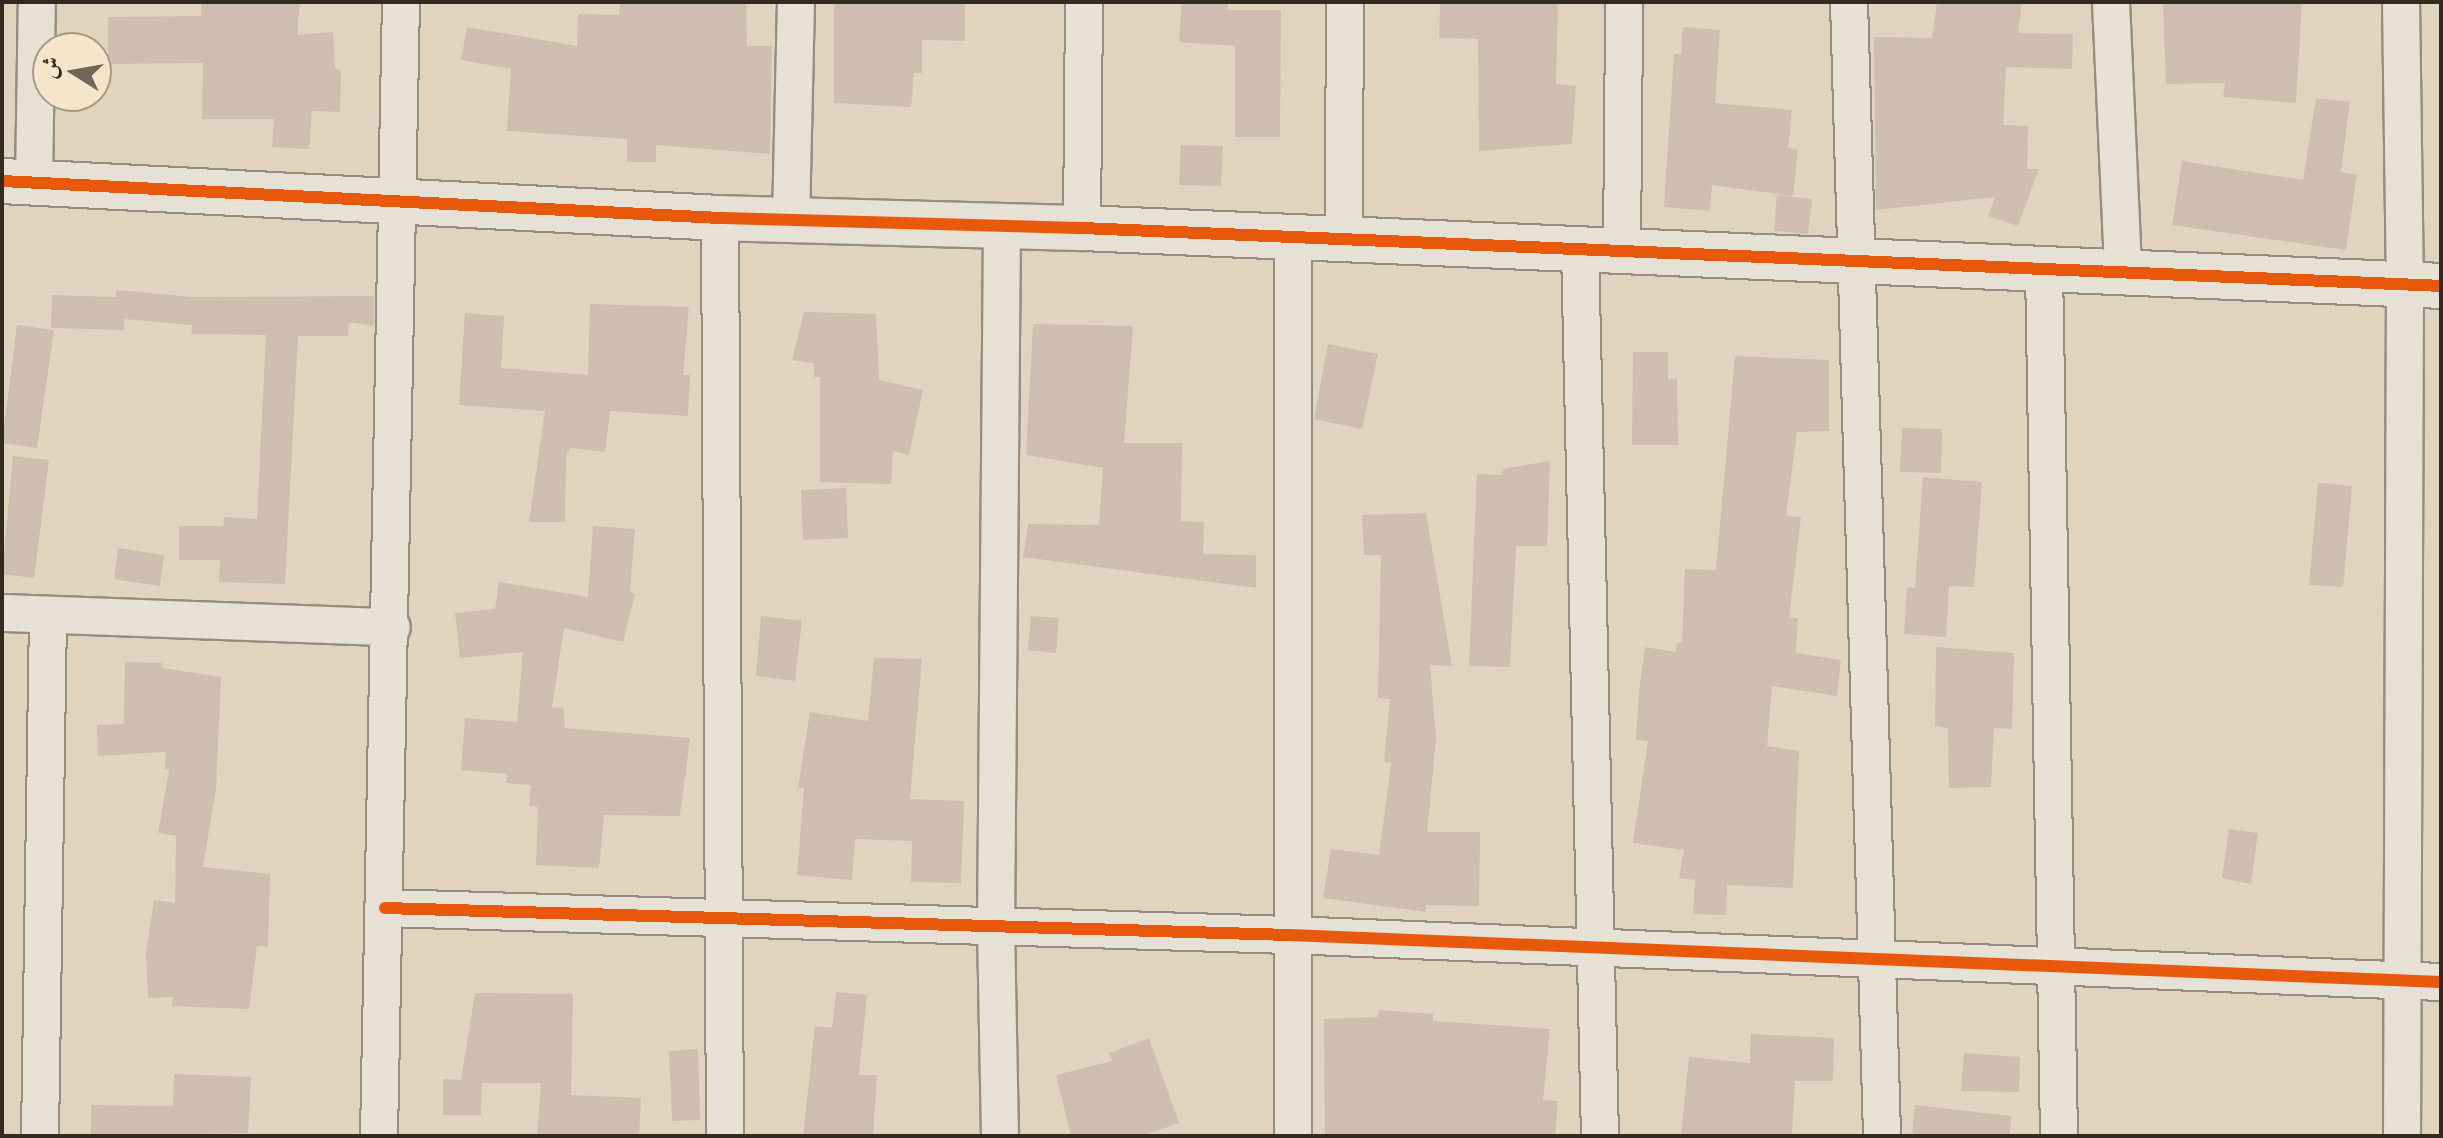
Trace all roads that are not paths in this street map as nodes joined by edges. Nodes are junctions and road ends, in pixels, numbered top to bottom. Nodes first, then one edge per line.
1 (37, 2) edge
2 (401, 2) edge
3 (796, 2) edge
4 (1084, 2) edge
5 (1345, 2) edge
6 (1624, 2) edge
7 (1849, 2) edge
8 (2111, 2) edge
9 (2401, 2) edge
10 (18, 182) edge
11 (399, 202) junction
12 (720, 218) junction
13 (791, 221) junction
14 (1002, 226) junction
15 (1082, 228) junction
16 (1293, 237) junction
17 (1344, 239) junction
18 (1601, 249) junction
19 (1854, 260) junction
20 (2044, 268) junction
21 (2123, 270) junction
22 (2423, 285) edge
23 (2, 613) edge
24 (48, 616) junction
25 (392, 627) junction
26 (385, 908) junction
27 (724, 921) junction
28 (996, 929) junction
29 (1290, 935) junction
30 (1598, 949) junction
31 (1880, 959) junction
32 (2059, 965) junction
33 (2403, 981) junction
34 (2441, 982) edge
35 (40, 1136) edge
36 (379, 1136) edge
37 (725, 1136) edge
38 (1000, 1136) edge
39 (1293, 1136) edge
40 (1600, 1136) edge
41 (1882, 1136) edge
42 (2059, 1136) edge
43 (2402, 1136) edge

1 - 10 street
2 - 11 street
3 - 13 street
4 - 15 street
5 - 17 street
6 - 18 street
7 - 19 street
8 - 21 street
9 - 22 street
10 - 11 street
11 - 12 street
11 - 25 street
12 - 13 street
12 - 27 street
13 - 14 street
14 - 15 street
14 - 28 street
15 - 16 street
16 - 17 street
16 - 29 street
17 - 18 street
18 - 19 street
18 - 30 street
19 - 20 street
19 - 31 street
20 - 21 street
20 - 32 street
21 - 22 street
22 - 33 street
23 - 24 street
24 - 25 street
24 - 35 street
25 - 26 street
26 - 27 street
26 - 36 street
27 - 28 street
27 - 37 street
28 - 29 street
28 - 38 street
29 - 30 street
29 - 39 street
30 - 31 street
30 - 40 street
31 - 32 street
31 - 41 street
32 - 33 street
32 - 42 street
33 - 34 street
33 - 43 street

